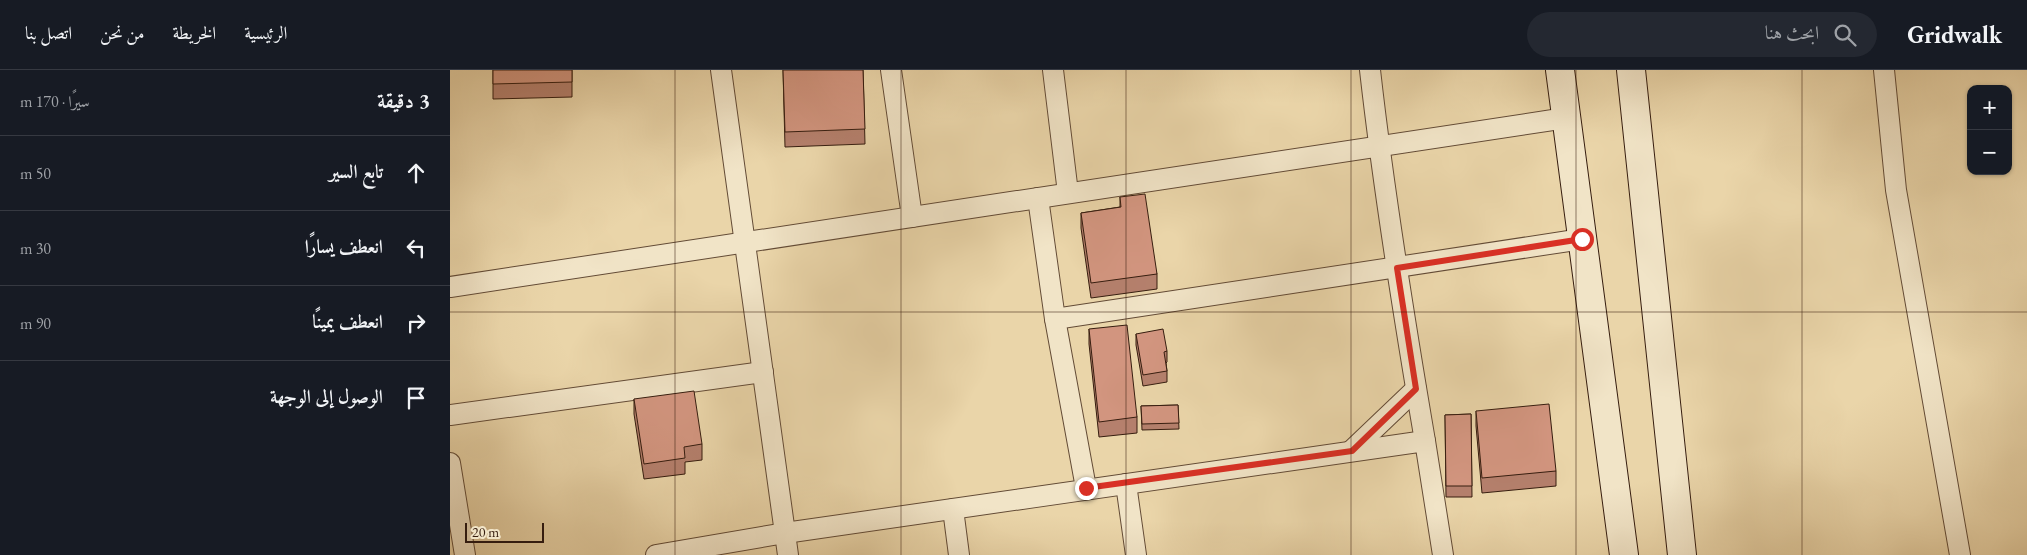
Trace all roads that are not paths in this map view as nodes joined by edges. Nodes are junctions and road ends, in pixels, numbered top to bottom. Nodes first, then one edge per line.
1 (721, 70) edge
2 (891, 70) edge
3 (1053, 70) edge
4 (1370, 70) edge
5 (1560, 70) edge
6 (1631, 70) edge
7 (1884, 70) edge
8 (1566, 118) junction
9 (1379, 146) junction
10 (1068, 193) junction
11 (1038, 198) junction
12 (912, 217) junction
13 (1582, 239) junction
14 (745, 242) junction
15 (1397, 268) junction
16 (450, 288) edge
17 (1055, 319) junction
18 (763, 372) junction
19 (1416, 389) junction
20 (450, 415) edge
21 (1425, 441) junction
22 (1352, 451) junction
23 (450, 463) edge
24 (1126, 484) junction
25 (1086, 488) junction
26 (952, 508) junction
27 (785, 533) junction
28 (459, 548) edge
29 (656, 555) edge
30 (788, 555) edge
31 (958, 555) edge
32 (1136, 555) edge
33 (1443, 555) edge
34 (1624, 555) edge
35 (1682, 555) edge
36 (1960, 555) edge

1 - 14 street
2 - 12 street
3 - 10 street
4 - 9 street
5 - 8 street
6 - 35 street
7 - 36 street
8 - 9 street
8 - 13 street
9 - 10 street
9 - 15 street
10 - 11 street
11 - 12 street
11 - 17 street
12 - 14 street
13 - 15 street
13 - 34 street
14 - 16 street
14 - 18 street
15 - 17 street
15 - 19 street
17 - 25 street
18 - 20 street
18 - 27 street
19 - 21 street
19 - 22 street
21 - 22 street
21 - 33 street
22 - 24 street
23 - 28 street
24 - 25 street
24 - 32 street
25 - 26 street
26 - 27 street
26 - 31 street
27 - 29 street
27 - 30 street

